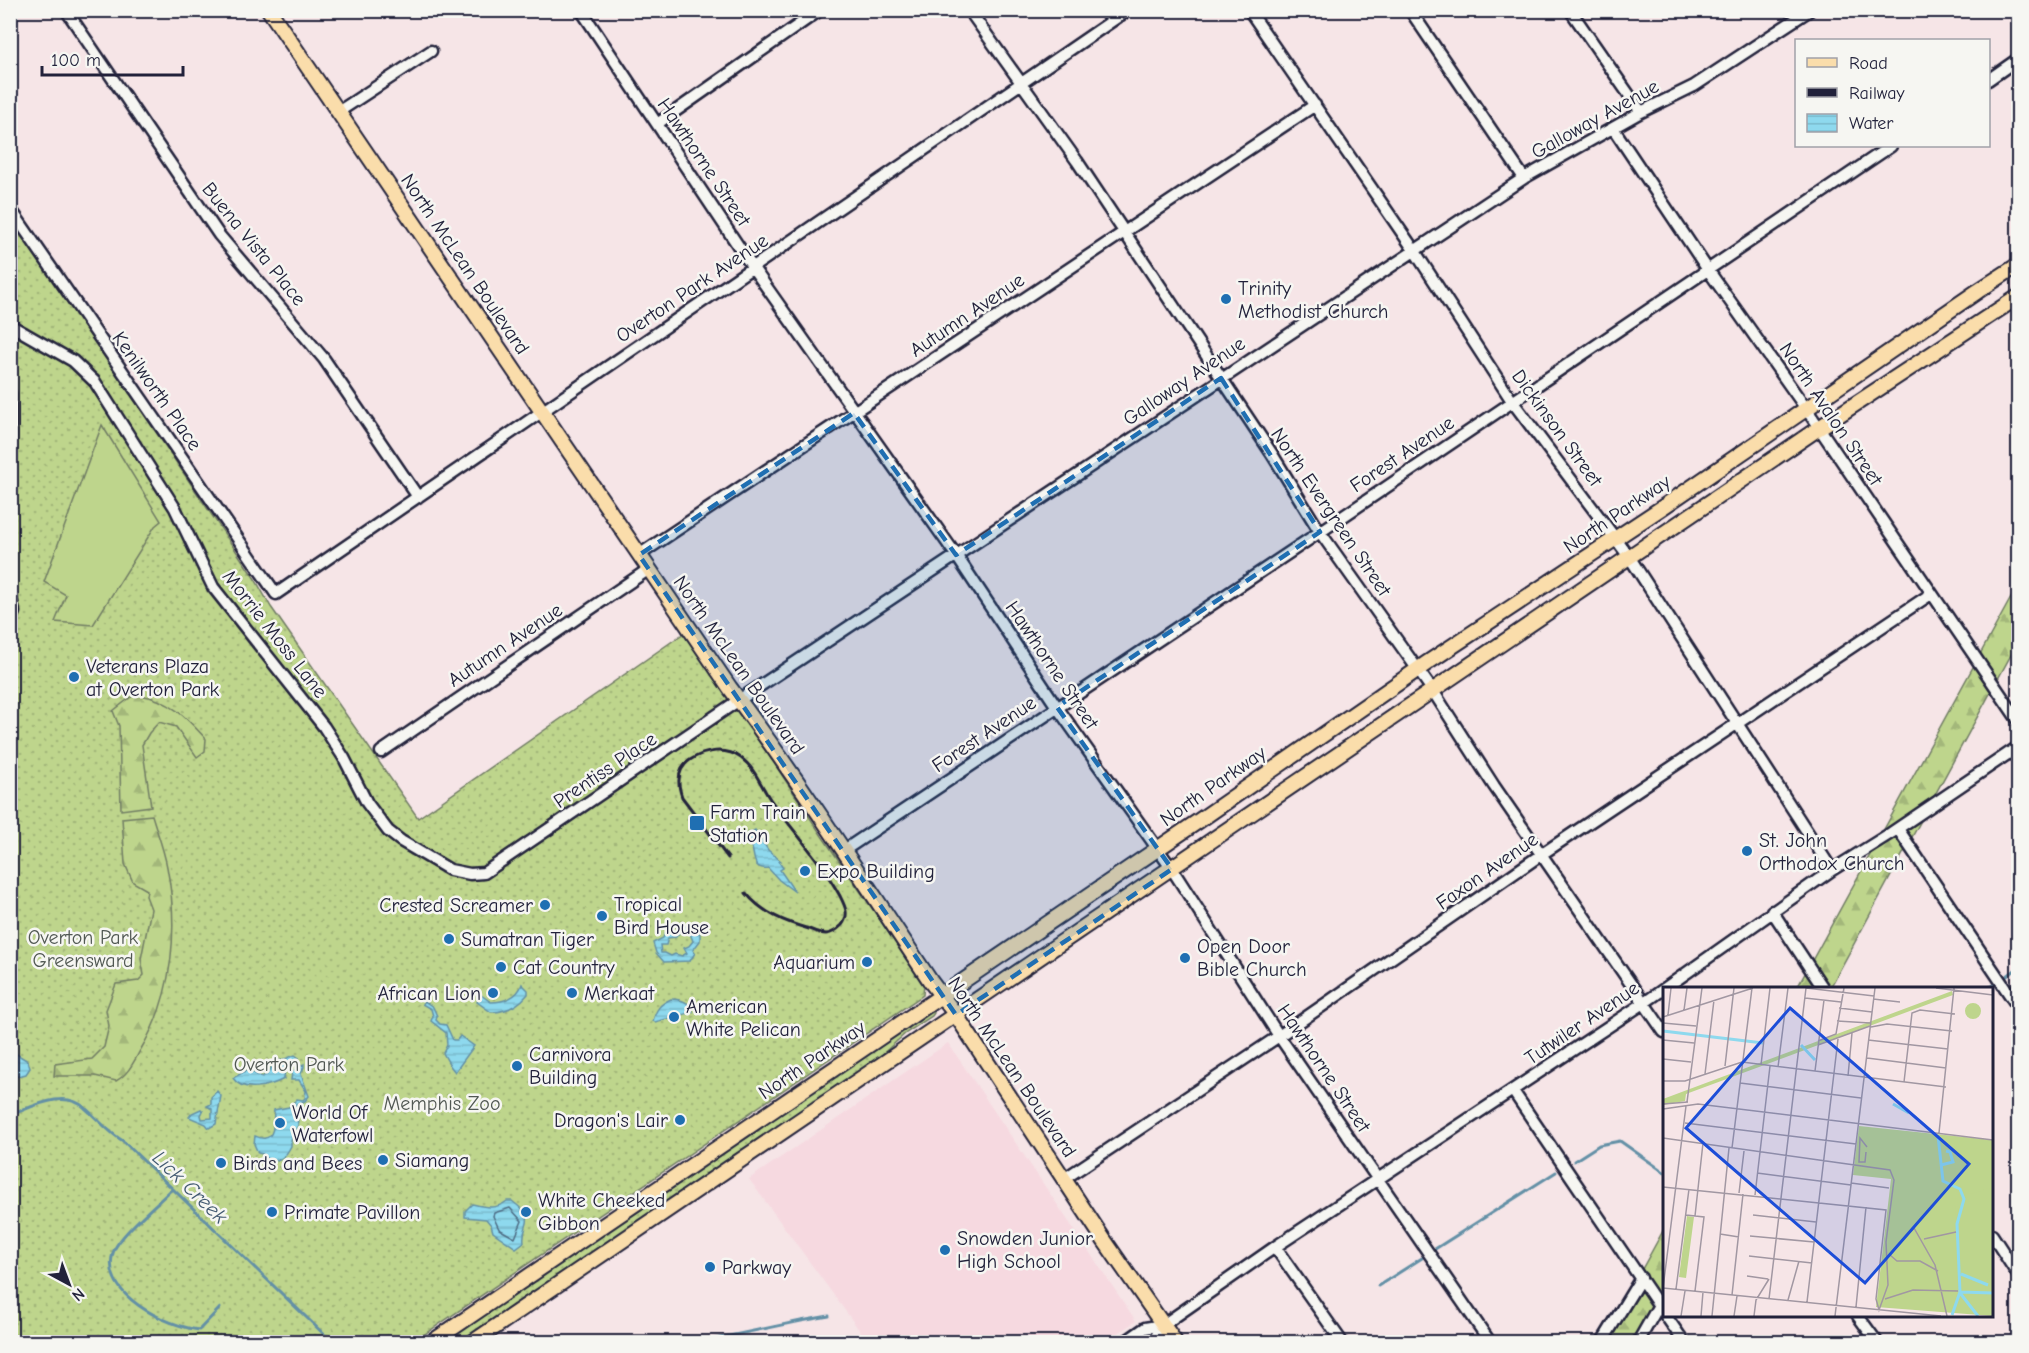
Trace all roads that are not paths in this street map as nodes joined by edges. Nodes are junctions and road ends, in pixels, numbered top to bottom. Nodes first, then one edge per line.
1 (66, 10) edge
2 (269, 10) edge
3 (581, 10) edge
4 (820, 10) edge
5 (969, 10) edge
6 (1128, 10) edge
7 (1249, 10) edge
8 (1410, 10) edge
9 (1570, 10) edge
10 (1810, 10) edge
11 (430, 51) dead end
12 (2019, 59) edge
13 (1990, 79) edge
14 (1023, 84) junction
15 (1315, 105) junction
16 (339, 112) junction
17 (1641, 112) junction
18 (657, 124) junction
19 (1613, 128) junction
20 (1890, 147) edge
21 (1524, 178) junction
22 (10, 208) edge
23 (1123, 231) junction
24 (1414, 250) junction
25 (2019, 265) edge
26 (753, 268) junction
27 (1708, 270) junction
28 (2019, 297) edge
29 (10, 325) edge
30 (1221, 378) junction
31 (10, 393) edge
32 (1512, 401) junction
33 (1807, 410) junction
34 (542, 413) junction
35 (854, 413) junction
36 (1819, 428) junction
37 (10, 463) edge
38 (418, 497) junction
39 (1320, 531) junction
40 (1616, 539) junction
41 (639, 555) junction
42 (956, 555) junction
43 (1630, 558) junction
44 (649, 569) junction
45 (10, 593) edge
46 (276, 594) joint
47 (1931, 594) junction
48 (10, 621) edge
49 (1417, 670) junction
50 (1433, 691) junction
51 (738, 700) junction
52 (1057, 707) junction
53 (2019, 720) edge
54 (1737, 725) junction
55 (2019, 747) edge
56 (381, 752) dead end
57 (1898, 829) junction
58 (1156, 849) junction
59 (843, 850) junction
60 (1542, 854) junction
61 (492, 869) joint
62 (1172, 869) junction
63 (1832, 870) junction
64 (1772, 911) junction
65 (1666, 987) edge
66 (1822, 987) edge
67 (1663, 989) edge
68 (941, 996) junction
69 (1644, 1003) junction
70 (2019, 1008) edge
71 (956, 1015) junction
72 (1663, 1029) edge
73 (1279, 1036) junction
74 (1513, 1091) junction
75 (1064, 1179) junction
76 (1378, 1179) junction
77 (1993, 1236) edge
78 (1275, 1247) junction
79 (2019, 1275) edge
80 (1641, 1278) junction
81 (1663, 1311) edge
82 (1667, 1317) edge
83 (1859, 1317) edge
84 (1163, 1325) junction
85 (432, 1342) edge
86 (472, 1342) edge
87 (1125, 1342) edge
88 (1150, 1342) edge
89 (1175, 1342) edge
90 (1342, 1342) edge
91 (1490, 1342) edge
92 (1602, 1342) edge
93 (1638, 1342) edge
94 (1684, 1342) edge
95 (1876, 1342) edge

1 - 38 street, Buena Vista Place
2 - 16 main road, North McLean Boulevard
3 - 18 street, Hawthorne Street
4 - 18 street
5 - 14 street, North Evergreen Street
6 - 14 street, Overton Park Avenue
7 - 15 street, Dickinson Street
8 - 21 street
9 - 17 street
10 - 17 street, Galloway Avenue
11 - 16 street
12 - 13 street
14 - 23 street, North Evergreen Street
14 - 26 street, Overton Park Avenue
15 - 23 street, Autumn Avenue
15 - 24 street, Dickinson Street
16 - 34 main road, North McLean Boulevard
17 - 19 street, Galloway Avenue
18 - 26 street, Hawthorne Street
19 - 21 street, Galloway Avenue
19 - 27 street, North Avalon Street
20 - 27 street, Forest Avenue
21 - 24 street, Galloway Avenue
22 - 46 street, Kenilworth Place
23 - 30 street, North Evergreen Street
23 - 35 street, Autumn Avenue
24 - 30 street, Galloway Avenue
24 - 32 street, Dickinson Street
25 - 33 main road, North Parkway
26 - 34 street, Overton Park Avenue
26 - 35 street, Hawthorne Street
27 - 32 street, Forest Avenue
27 - 33 street, North Avalon Street
28 - 36 main road
29 - 61 street, Morrie Moss Lane
30 - 39 street, North Evergreen Street
30 - 42 street, Galloway Avenue
31 - 37 street
32 - 39 street, Forest Avenue
32 - 40 street, Dickinson Street
33 - 36 street, North Avalon Street
33 - 40 main road, North Parkway
34 - 38 street, Overton Park Avenue
34 - 41 main road, North McLean Boulevard
35 - 41 street, Autumn Avenue
35 - 42 street, Hawthorne Street
36 - 43 main road
36 - 47 street, North Avalon Street
38 - 46 street, Overton Park Avenue
39 - 49 street, North Evergreen Street
39 - 52 street, Forest Avenue
40 - 43 street, Dickinson Street
40 - 49 main road, North Parkway
41 - 44 main road, North McLean Boulevard
42 - 51 street, Galloway Avenue
42 - 52 street, Hawthorne Street
43 - 50 main road
43 - 54 street, Dickinson Street
44 - 51 main road, North McLean Boulevard
44 - 56 street, Autumn Avenue
45 - 48 street
47 - 53 street, North Avalon Street
47 - 54 street, Faxon Avenue
49 - 50 street, North Evergreen Street
49 - 58 main road, North Parkway
50 - 60 street, North Evergreen Street
50 - 62 main road
51 - 59 main road, North McLean Boulevard
51 - 61 street, Prentiss Place
52 - 58 street, Hawthorne Street
52 - 59 street, Forest Avenue
54 - 60 street, Faxon Avenue
54 - 63 street, Dickinson Street
55 - 57 street, Tutwiler Avenue
57 - 63 street, Tutwiler Avenue
57 - 70 street
58 - 62 street, Hawthorne Street
58 - 68 main road, North Parkway
59 - 68 main road, North McLean Boulevard
60 - 69 street, North Evergreen Street
60 - 73 street, Faxon Avenue
62 - 71 main road
62 - 73 street, Hawthorne Street
63 - 64 street, Tutwiler Avenue
64 - 65 street, Tutwiler Avenue
64 - 66 street
67 - 69 street, Tutwiler Avenue
68 - 71 main road, North McLean Boulevard
68 - 85 main road, North Parkway
69 - 72 street, North Evergreen Street
69 - 74 street, Tutwiler Avenue
71 - 75 main road, North McLean Boulevard
71 - 86 main road
73 - 75 street, Faxon Avenue
73 - 76 street, Hawthorne Street
74 - 76 street, Tutwiler Avenue
74 - 80 street
75 - 84 main road, North McLean Boulevard
76 - 78 street, Tutwiler Avenue
76 - 91 street, Hawthorne Street
77 - 79 street
78 - 84 street, Tutwiler Avenue
78 - 90 street
80 - 81 street
80 - 92 street
81 - 93 street
82 - 94 street
83 - 95 street
84 - 87 street, Tutwiler Avenue
84 - 88 street, Tutwiler Avenue
84 - 89 main road, North McLean Boulevard

